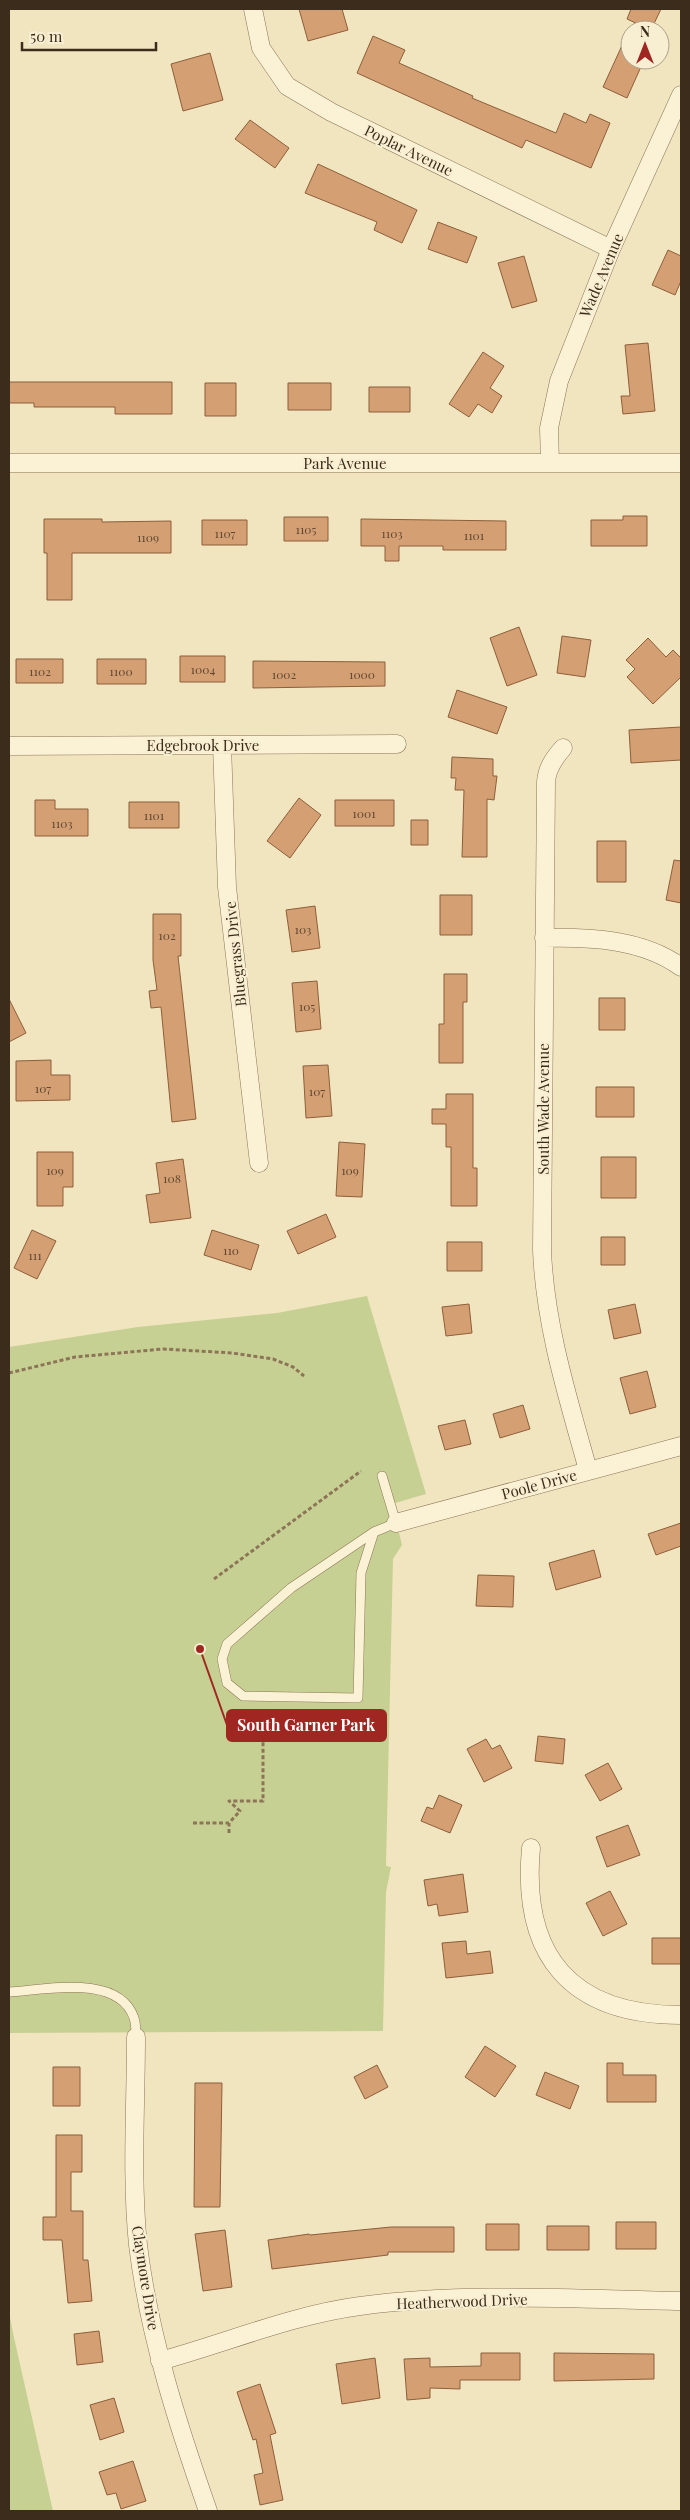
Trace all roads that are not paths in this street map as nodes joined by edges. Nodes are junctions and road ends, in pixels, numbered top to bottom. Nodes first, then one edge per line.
1 (253, 9) edge
2 (681, 95) edge
3 (611, 249) junction
4 (9, 463) edge
5 (550, 463) junction
6 (681, 463) edge
7 (397, 744) dead end
8 (222, 745) junction
9 (9, 746) edge
10 (564, 748) dead end
11 (544, 938) junction
12 (681, 967) edge
13 (259, 1162) dead end
14 (681, 1446) edge
15 (588, 1470) junction
16 (382, 1476) dead end
17 (396, 1523) junction
18 (374, 1532) junction
19 (531, 1848) dead end
20 (9, 1992) edge
21 (681, 2015) edge
22 (136, 2037) joint
23 (681, 2301) edge
24 (160, 2361) junction
25 (208, 2511) edge

1 - 3 street, Poplar Avenue
2 - 3 street, Wade Avenue
3 - 5 street, Wade Avenue
4 - 5 street, Park Avenue
5 - 6 street, Park Avenue
7 - 8 street, Edgebrook Drive
8 - 9 street, Edgebrook Drive
8 - 13 street, Bluegrass Drive
10 - 11 street, South Wade Avenue
11 - 12 street
11 - 15 street, South Wade Avenue
14 - 15 street, Poole Drive
15 - 17 street, Poole Drive
16 - 17 lane
17 - 18 lane
18 - 18 lane
19 - 21 street
20 - 22 lane
22 - 24 street, Claymore Drive
23 - 24 street, Heatherwood Drive
24 - 25 street, Claymore Drive

